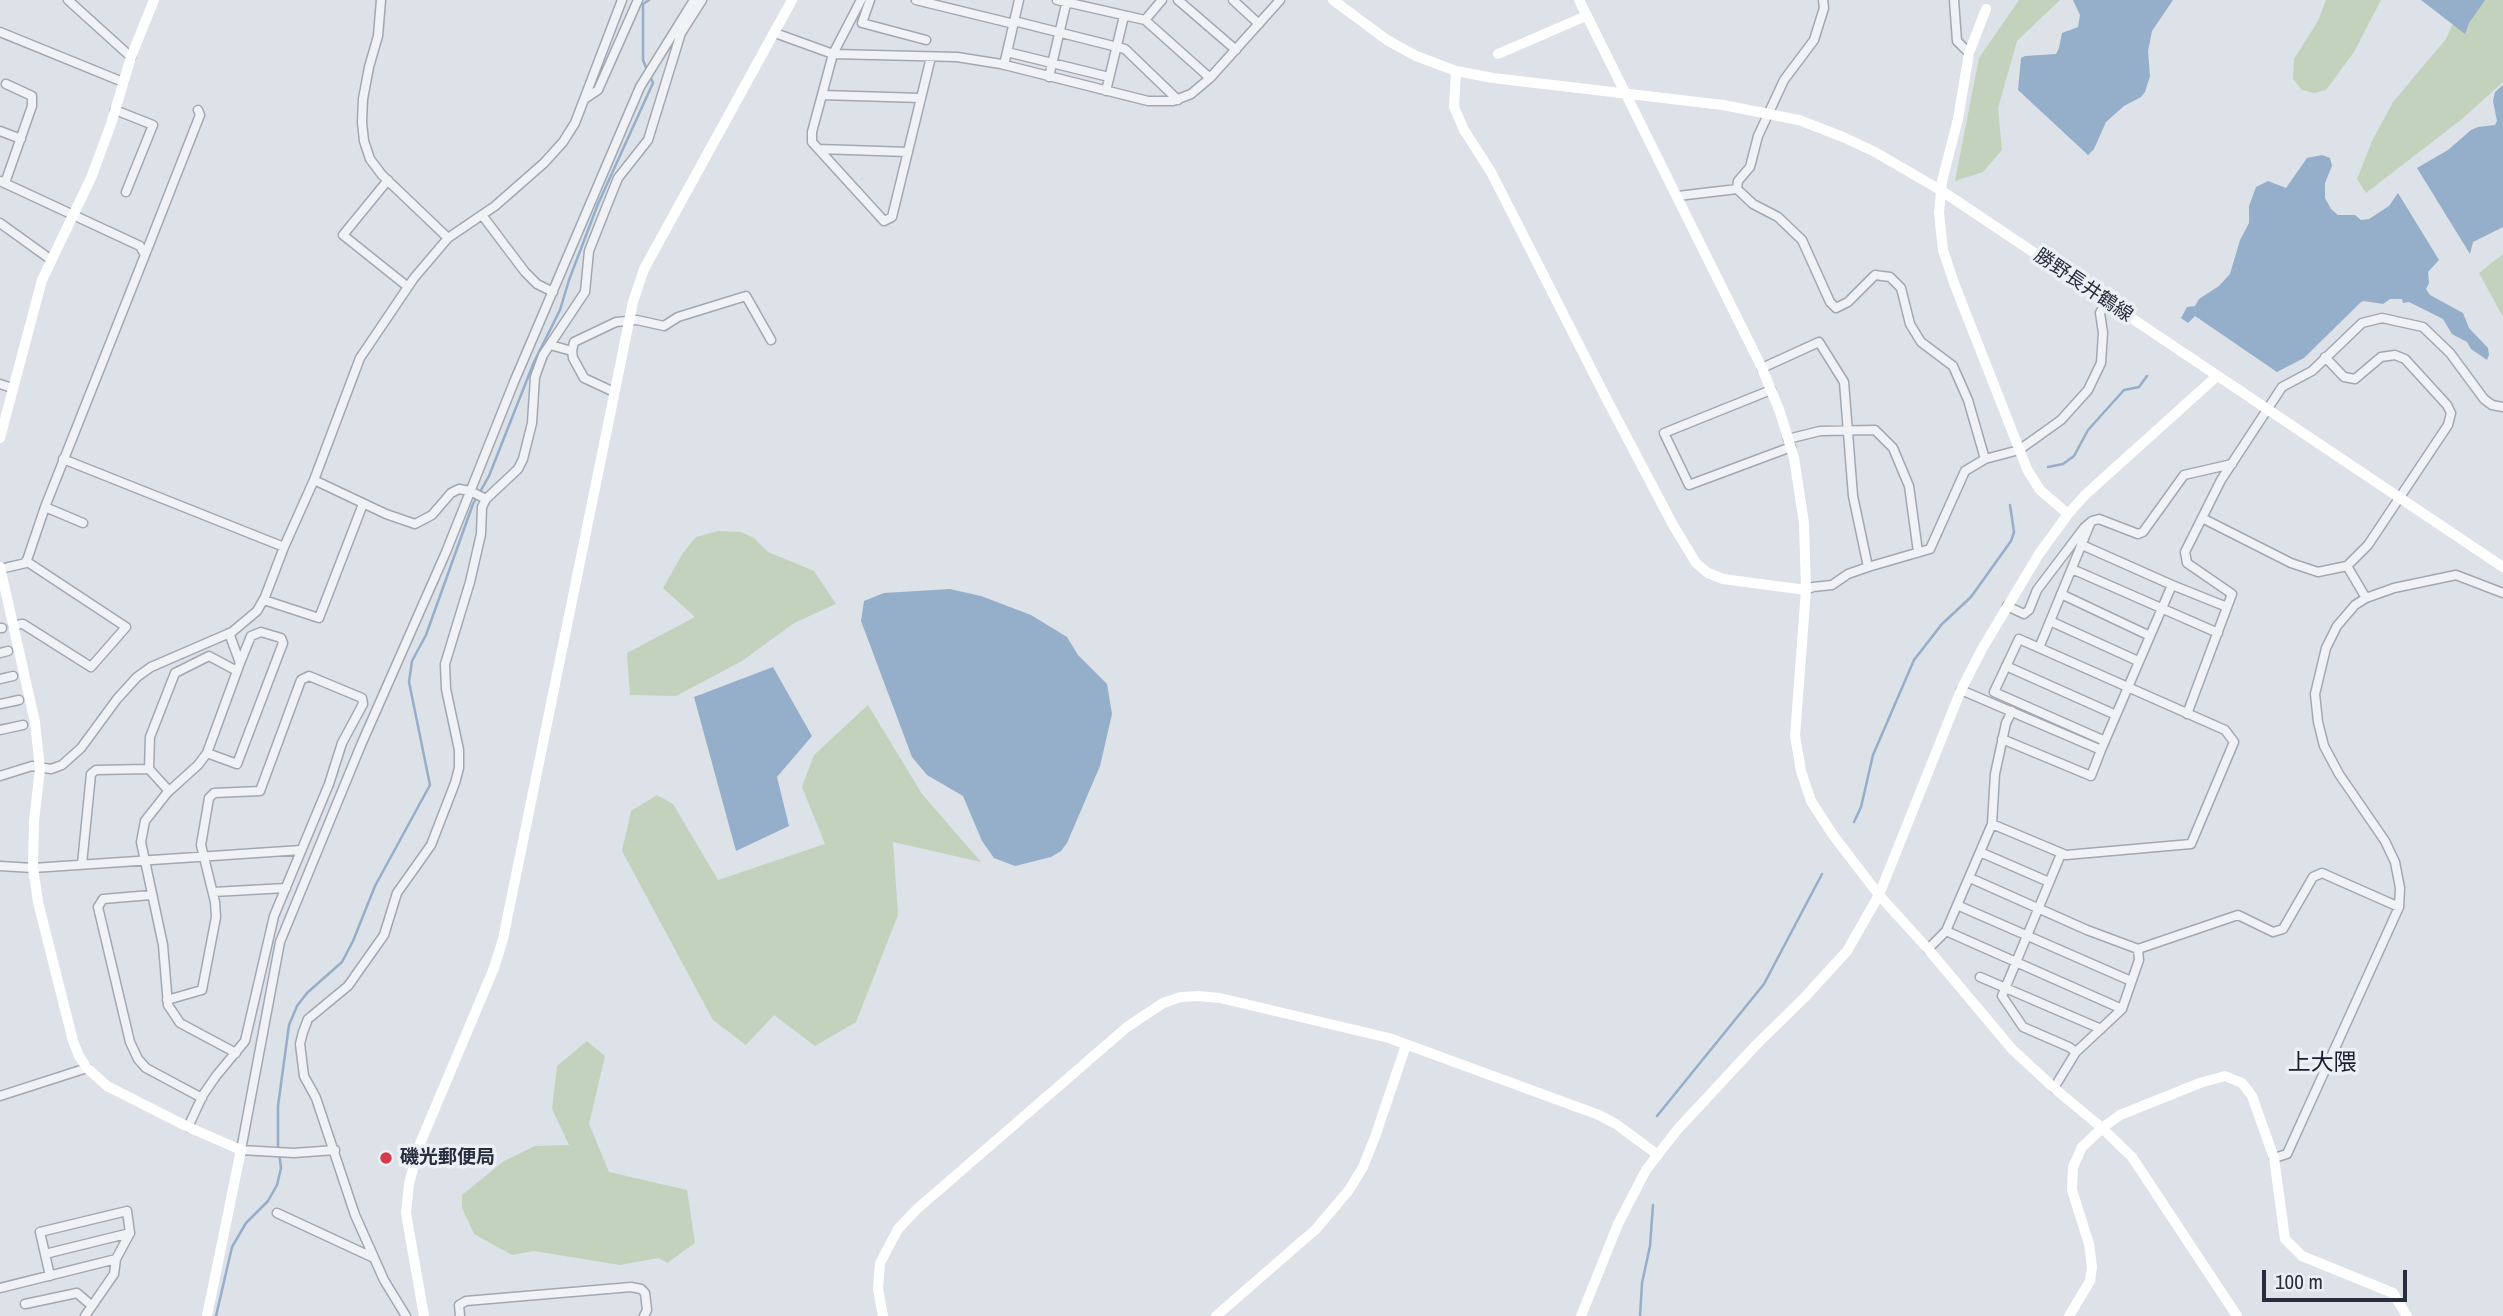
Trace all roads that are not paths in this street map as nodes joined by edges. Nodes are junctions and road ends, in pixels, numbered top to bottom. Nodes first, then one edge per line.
1 (68, 0) edge
2 (153, 0) edge
3 (381, 0) edge
4 (622, 0) edge
5 (638, 0) edge
6 (694, 0) edge
7 (702, 0) edge
8 (792, 0) edge
9 (862, 0) edge
10 (870, 0) edge
11 (916, 0) edge
12 (1019, 0) edge
13 (1057, 0) edge
14 (1161, 0) edge
15 (1178, 0) edge
16 (1233, 0) edge
17 (1280, 0) edge
18 (1333, 0) edge
19 (1823, 0) edge
20 (1954, 0) edge
21 (1066, 1) edge
22 (1583, 1) edge
23 (1986, 9) dead end
24 (1124, 16) junction
25 (1586, 16) junction
26 (1145, 20) junction
27 (1014, 22) junction
28 (1259, 24) junction
29 (0, 32) edge
30 (775, 33) junction
31 (1059, 33) junction
32 (926, 40) dead end
33 (1116, 46) junction
34 (1236, 50) junction
35 (1007, 52) junction
36 (1969, 53) junction
37 (833, 54) junction
38 (1498, 54) dead end
39 (131, 57) junction
40 (932, 57) junction
41 (1052, 63) junction
42 (1004, 65) junction
43 (1456, 71) junction
44 (1049, 77) junction
45 (1109, 77) junction
46 (1210, 78) junction
47 (122, 82) junction
48 (6, 84) dead end
49 (1106, 91) junction
50 (822, 95) junction
51 (1626, 95) junction
52 (921, 98) junction
53 (584, 100) junction
54 (1178, 100) junction
55 (115, 110) junction
56 (198, 110) dead end
57 (0, 131) edge
58 (20, 139) junction
59 (819, 149) junction
60 (908, 152) junction
61 (388, 180) junction
62 (3, 182) edge
63 (1737, 188) junction
64 (1942, 191) junction
65 (126, 192) dead end
66 (1678, 196) junction
67 (482, 215) junction
68 (74, 216) junction
69 (0, 223) edge
70 (448, 238) junction
71 (145, 255) junction
72 (50, 259) junction
73 (408, 287) junction
74 (553, 292) junction
75 (2106, 302) junction
76 (629, 320) junction
77 (771, 340) dead end
78 (550, 345) junction
79 (572, 351) junction
80 (2325, 357) junction
81 (1762, 368) junction
82 (2217, 376) junction
83 (0, 384) edge
84 (12, 388) junction
85 (1771, 390) junction
86 (614, 392) junction
87 (2503, 407) edge
88 (2268, 408) junction
89 (1847, 429) junction
90 (0, 438) edge
91 (1790, 443) junction
92 (2019, 450) junction
93 (63, 459) junction
94 (1985, 459) junction
95 (2232, 464) junction
96 (314, 480) junction
97 (470, 491) junction
98 (2400, 498) junction
99 (486, 499) junction
100 (363, 504) junction
101 (45, 507) junction
102 (2068, 514) junction
103 (2202, 518) junction
104 (2092, 521) junction
105 (83, 523) dead end
106 (2082, 545) junction
107 (284, 547) junction
108 (1918, 552) junction
109 (26, 561) junction
110 (2347, 566) junction
111 (1868, 567) junction
112 (2503, 567) edge
113 (0, 569) edge
114 (2072, 569) junction
115 (2172, 585) junction
116 (1806, 590) junction
117 (2503, 593) edge
118 (2062, 594) junction
119 (2365, 598) junction
120 (264, 600) junction
121 (2007, 607) junction
122 (2227, 607) junction
123 (2161, 610) junction
124 (2050, 621) junction
125 (5, 627) edge
126 (2218, 633) junction
127 (229, 634) junction
128 (2150, 636) junction
129 (2039, 648) junction
130 (2138, 661) junction
131 (2006, 666) junction
132 (238, 667) junction
133 (13, 676) dead end
134 (0, 679) edge
135 (2127, 687) junction
136 (1961, 690) junction
137 (19, 701) dead end
138 (0, 704) edge
139 (2012, 711) junction
140 (2187, 714) junction
141 (2116, 715) junction
142 (23, 725) dead end
143 (0, 730) edge
144 (2002, 739) junction
145 (2103, 745) junction
146 (207, 753) junction
147 (40, 769) junction
148 (149, 769) junction
149 (0, 776) edge
150 (169, 791) junction
151 (1992, 824) junction
152 (301, 850) junction
153 (1980, 852) junction
154 (2061, 853) junction
155 (204, 856) junction
156 (144, 860) junction
157 (82, 864) junction
158 (0, 866) edge
159 (33, 868) junction
160 (1970, 878) junction
161 (2049, 882) junction
162 (286, 888) junction
163 (213, 892) junction
164 (151, 895) junction
165 (1879, 895) junction
166 (1958, 905) junction
167 (2399, 906) junction
168 (2038, 908) junction
169 (1946, 932) junction
170 (2027, 935) junction
171 (1928, 949) junction
172 (2138, 949) junction
173 (2016, 962) junction
174 (1980, 977) dead end
175 (2131, 981) junction
176 (2006, 987) junction
177 (167, 1000) junction
178 (2122, 1009) junction
179 (2101, 1028) junction
180 (1406, 1045) junction
181 (2076, 1052) junction
182 (236, 1053) junction
183 (87, 1068) junction
184 (2054, 1088) junction
185 (0, 1096) edge
186 (202, 1098) junction
187 (188, 1127) junction
188 (2102, 1128) junction
189 (241, 1150) junction
190 (335, 1150) junction
191 (1658, 1155) junction
192 (2274, 1158) junction
193 (277, 1213) dead end
194 (130, 1233) junction
195 (45, 1254) junction
196 (374, 1258) junction
197 (116, 1259) junction
198 (50, 1276) junction
199 (0, 1288) edge
200 (25, 1304) dead end
201 (92, 1306) junction
202 (84, 1316) edge
203 (207, 1316) edge
204 (406, 1316) edge
205 (424, 1316) edge
206 (460, 1316) edge
207 (644, 1316) edge
208 (883, 1316) edge
209 (1216, 1316) edge
210 (1581, 1316) edge
211 (2069, 1316) edge
212 (2237, 1316) edge
213 (2407, 1316) edge

1 - 39 street
2 - 39 street
3 - 61 street
4 - 53 street
5 - 53 street
6 - 74 street
7 - 78 street
8 - 30 street
9 - 37 street
10 - 32 street
11 - 27 street
12 - 27 street
13 - 21 street
14 - 26 street
15 - 34 street
16 - 28 street
17 - 28 street
18 - 43 street, 勝野長井鶴線
19 - 63 street
20 - 36 street
21 - 24 street
21 - 31 street
22 - 25 street
23 - 36 street
24 - 26 street
24 - 33 street
25 - 38 street
25 - 51 street
26 - 46 street
27 - 31 street
27 - 35 street
28 - 34 street
29 - 47 street
30 - 37 street
30 - 76 street
31 - 33 street
31 - 41 street
33 - 45 street
33 - 54 street
34 - 46 street
35 - 41 street
35 - 42 street
36 - 64 street
37 - 40 street
37 - 50 street
39 - 47 street
40 - 42 street
40 - 52 street
41 - 44 street
41 - 45 street
42 - 44 street
43 - 51 street, 勝野長井鶴線
43 - 116 street
44 - 49 street
45 - 49 street
46 - 54 street
47 - 55 street
48 - 58 street
49 - 54 street
50 - 52 street
50 - 59 street
51 - 64 street, 勝野長井鶴線, bridge
51 - 66 street
52 - 60 street
53 - 67 street
55 - 65 street
55 - 68 street
56 - 71 street
57 - 58 street
58 - 62 street
59 - 60 street
59 - 60 street
61 - 70 street
61 - 73 street
62 - 68 street
63 - 66 street
63 - 94 street
64 - 75 street, 勝野長井鶴線
64 - 92 street
66 - 81 street
67 - 70 street
67 - 74 street
68 - 71 street
68 - 72 street
69 - 72 street
70 - 73 street
71 - 93 street
72 - 84 street
73 - 96 street
74 - 97 street
75 - 82 street, 勝野長井鶴線
75 - 92 street
76 - 77 street
76 - 79 street
76 - 86 street
78 - 79 street
78 - 99 street
79 - 86 street
80 - 87 street
80 - 88 street
80 - 98 street
81 - 85 street
81 - 89 street
82 - 88 street, 勝野長井鶴線
82 - 102 street
83 - 84 street
84 - 90 street
85 - 91 street
85 - 91 street
86 - 205 street
88 - 95 street
88 - 98 street, 勝野長井鶴線
89 - 91 street
89 - 108 street
89 - 111 street
91 - 116 street
92 - 94 street
92 - 102 street
93 - 101 street
93 - 107 street
94 - 108 street
95 - 103 street
95 - 104 street
96 - 100 street
96 - 107 street
97 - 99 street
97 - 100 street
97 - 189 street
98 - 110 street
98 - 112 street, 勝野長井鶴線
99 - 190 street
100 - 120 street
101 - 105 street
101 - 109 street
102 - 121 street
103 - 110 street
103 - 122 street
104 - 106 street
104 - 121 street
106 - 114 street
106 - 115 street
107 - 120 street
108 - 111 street
109 - 113 street
109 - 125 street
110 - 119 street
111 - 116 street
113 - 125 street
114 - 118 street
114 - 123 street
115 - 122 street
115 - 123 street
116 - 165 street
117 - 119 street
118 - 124 street
118 - 128 street
119 - 167 street
120 - 127 street
121 - 136 street
122 - 126 street
123 - 126 street
123 - 128 street
124 - 129 street
124 - 130 street
125 - 147 street
126 - 140 street
127 - 132 street
127 - 147 street
128 - 130 street
129 - 131 street
129 - 135 street
130 - 135 street
131 - 141 street
131 - 145 street
132 - 146 street
132 - 146 street
132 - 148 street
133 - 134 street
135 - 140 street
135 - 141 street
136 - 139 street
136 - 165 street
137 - 138 street
139 - 144 street
139 - 145 street
140 - 154 street
141 - 145 street
142 - 143 street
144 - 145 street
144 - 151 street
146 - 150 street
147 - 149 street
147 - 159 street
148 - 150 street
148 - 157 street
150 - 156 street
151 - 153 street
151 - 154 street
152 - 155 street
152 - 155 street
152 - 162 street
153 - 160 street
153 - 161 street
154 - 161 street
155 - 156 street
155 - 163 street
156 - 157 street
156 - 164 street
157 - 159 street
158 - 159 street
159 - 183 street
160 - 166 street
160 - 168 street
161 - 168 street
162 - 163 street
162 - 182 street
163 - 177 street
164 - 177 street
164 - 186 street
165 - 171 street
165 - 191 street
166 - 169 street
166 - 170 street
167 - 172 street
167 - 192 street
168 - 170 street
168 - 172 street
169 - 171 street
169 - 173 street
170 - 173 street
170 - 175 street
171 - 184 street
172 - 175 street
173 - 176 street
173 - 178 street
174 - 176 street
175 - 178 street
176 - 179 street
176 - 181 street
177 - 182 street
178 - 179 street
179 - 181 street
180 - 191 street
180 - 208 street
180 - 209 street
181 - 184 street
182 - 186 street
183 - 185 street
183 - 187 street
184 - 188 street
186 - 187 street
187 - 189 street
188 - 192 street
188 - 211 street
188 - 212 street
189 - 190 street
189 - 203 street
190 - 196 street
191 - 210 street
192 - 213 street
193 - 196 street
194 - 195 street
194 - 195 street
194 - 197 street
195 - 198 street
196 - 204 street
197 - 198 street
197 - 201 street
198 - 199 street
200 - 201 street
201 - 202 street
206 - 207 street

